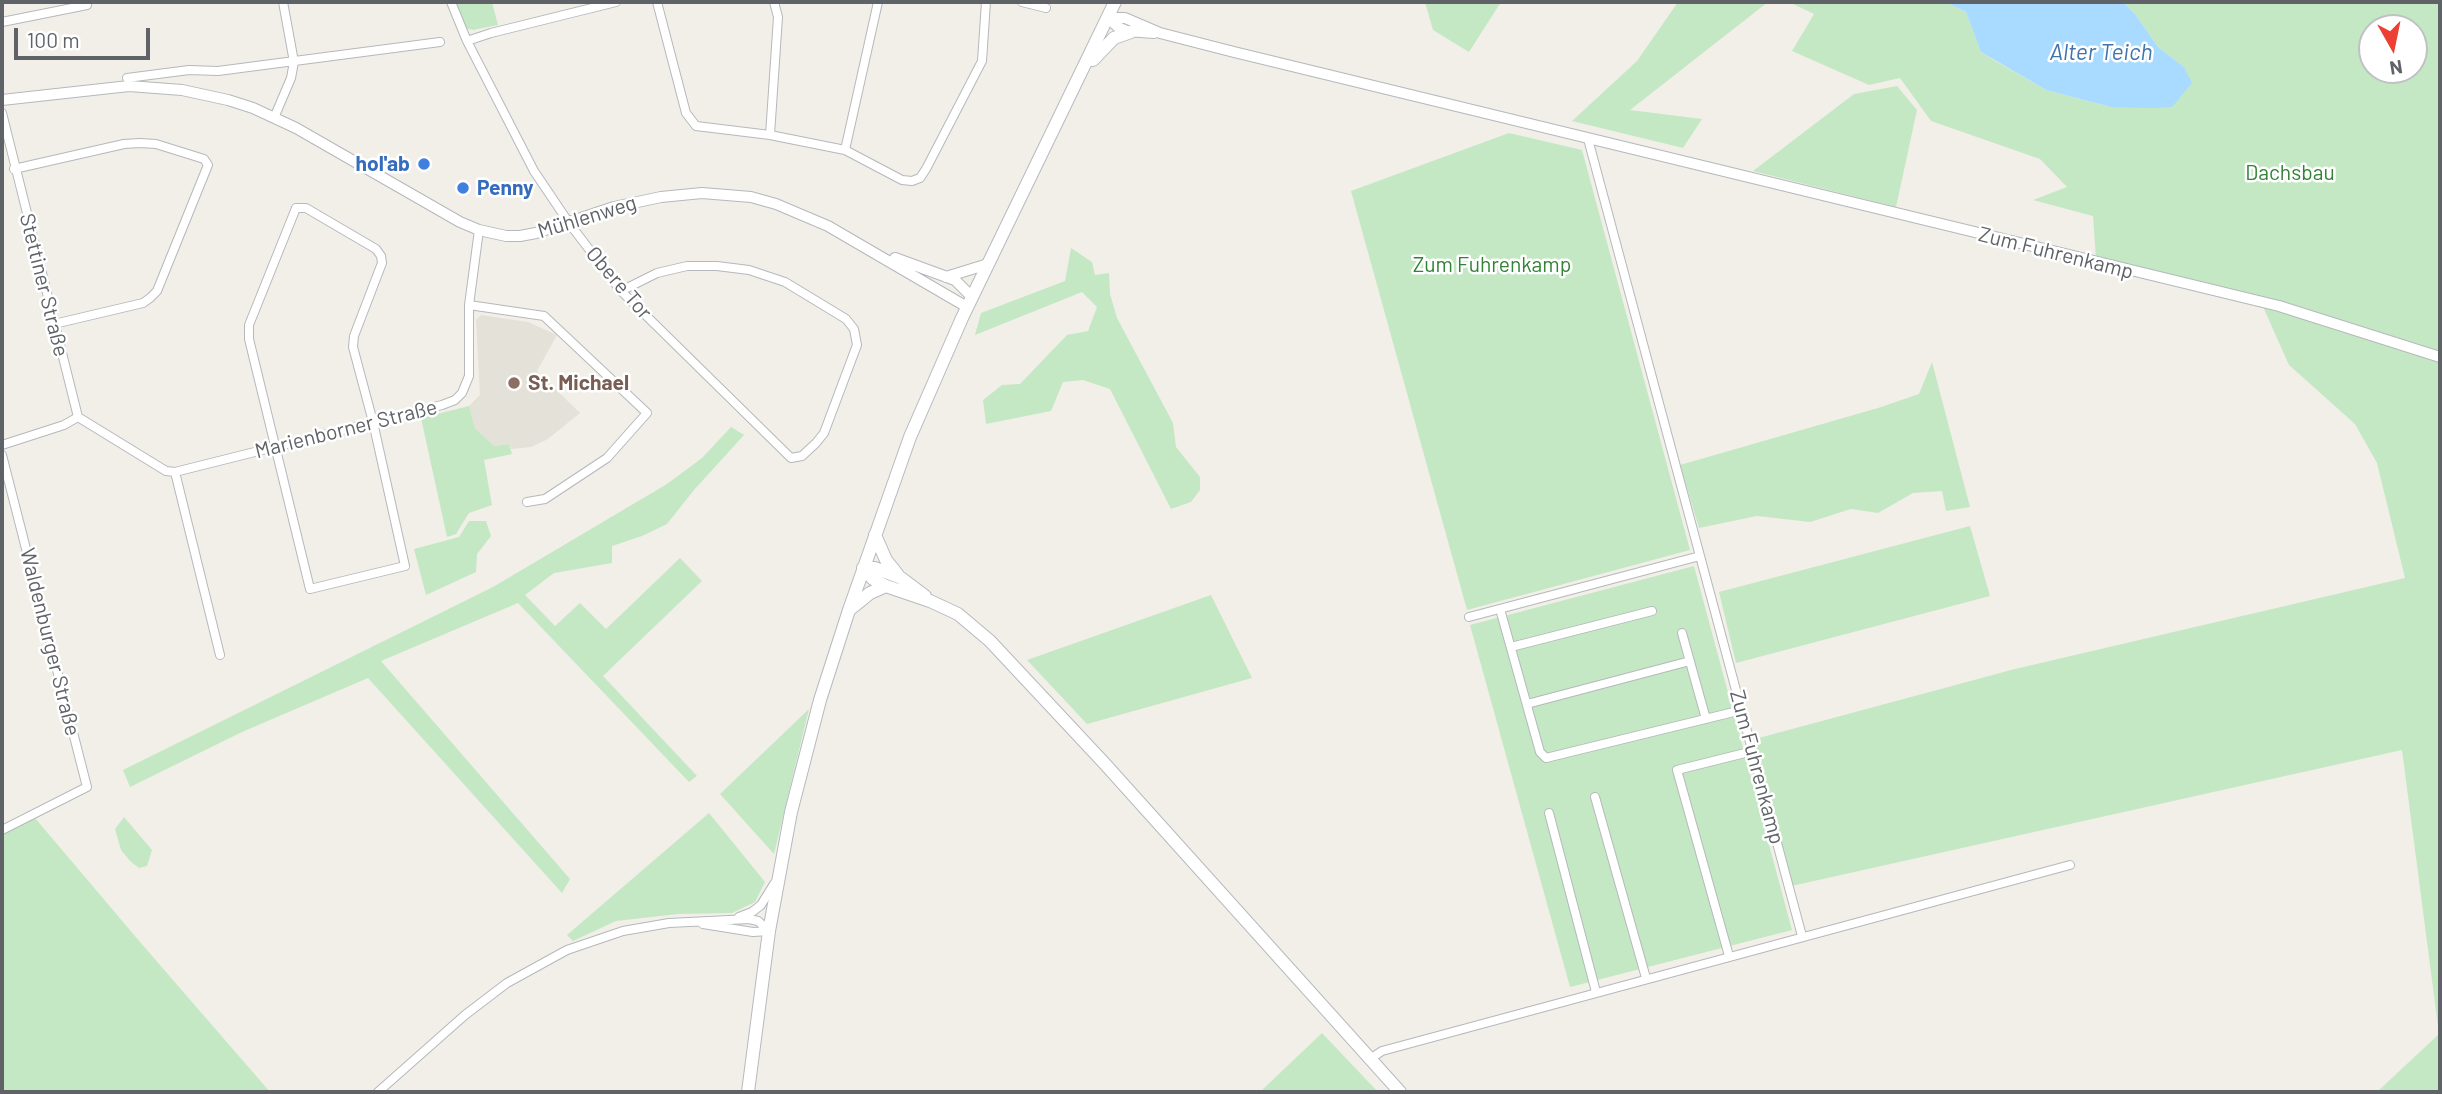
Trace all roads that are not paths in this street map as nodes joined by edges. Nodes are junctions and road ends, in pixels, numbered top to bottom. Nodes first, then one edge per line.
1 (87, 2) edge
2 (283, 2) edge
3 (451, 2) edge
4 (575, 2) edge
5 (616, 2) edge
6 (657, 2) edge
7 (774, 2) edge
8 (878, 2) edge
9 (986, 2) edge
10 (1023, 2) edge
11 (1115, 2) edge
12 (1046, 8) dead end
13 (577, 12) junction
14 (1108, 18) junction
15 (2, 22) edge
16 (1131, 32) junction
17 (1160, 33) junction
18 (467, 41) junction
19 (440, 42) dead end
20 (294, 62) junction
21 (1083, 70) junction
22 (127, 78) dead end
23 (2, 100) edge
24 (2, 113) edge
25 (274, 118) junction
26 (770, 135) junction
27 (1588, 139) junction
28 (845, 150) junction
29 (15, 169) junction
30 (569, 223) junction
31 (479, 230) junction
32 (875, 252) junction
33 (988, 264) junction
34 (946, 276) junction
35 (621, 291) junction
36 (969, 302) junction
37 (469, 305) junction
38 (54, 324) junction
39 (2440, 357) edge
40 (78, 417) junction
41 (373, 422) junction
42 (2, 445) edge
43 (275, 446) junction
44 (2, 455) edge
45 (175, 472) junction
46 (527, 502) dead end
47 (875, 535) junction
48 (1700, 556) junction
49 (863, 568) junction
50 (901, 578) junction
51 (886, 586) junction
52 (930, 601) junction
53 (1500, 609) junction
54 (849, 610) junction
55 (1652, 611) dead end
56 (1469, 617) dead end
57 (1682, 633) dead end
58 (1511, 647) junction
59 (220, 655) dead end
60 (1690, 661) junction
61 (1527, 704) junction
62 (1742, 710) junction
63 (1706, 719) junction
64 (1753, 751) junction
65 (1595, 797) dead end
66 (1549, 813) dead end
67 (2, 830) edge
68 (2070, 865) dead end
69 (779, 875) junction
70 (736, 918) junction
71 (690, 922) junction
72 (769, 931) junction
73 (1802, 936) junction
74 (1729, 956) junction
75 (1646, 978) junction
76 (1596, 992) junction
77 (1370, 1059) junction
78 (378, 1092) edge
79 (748, 1092) edge
80 (1400, 1092) edge

1 - 15 street
2 - 20 street
3 - 18 street, Obere Tor
4 - 13 street
5 - 13 street
6 - 26 street
7 - 26 street
8 - 28 street
9 - 28 street
10 - 12 street
11 - 14 main road
13 - 18 street
14 - 16 street, Zum Fuhrenkamp
14 - 17 street, Zum Fuhrenkamp
14 - 21 main road
16 - 17 street, Zum Fuhrenkamp
16 - 21 main road
17 - 27 street, Zum Fuhrenkamp
18 - 30 street, Obere Tor
19 - 20 street
20 - 22 street
20 - 25 street
21 - 33 main road
23 - 25 street, Mühlenweg
24 - 29 street, Stettiner Straße
25 - 31 street, Mühlenweg
26 - 28 street
27 - 39 street, Zum Fuhrenkamp
27 - 48 street, Zum Fuhrenkamp
29 - 38 street, Stettiner Straße
29 - 38 street
30 - 31 street, Mühlenweg
30 - 32 street, Mühlenweg
30 - 35 street, Obere Tor
31 - 37 street, Marienborner Straße
32 - 34 street, Mühlenweg
32 - 36 street, Mühlenweg
33 - 34 street
33 - 36 main road
34 - 36 street, Mühlenweg
35 - 35 street, Obere Tor
36 - 47 main road
37 - 41 street, Marienborner Straße
37 - 46 street
38 - 40 street, Stettiner Straße
40 - 42 street
40 - 45 street
41 - 43 street, Marienborner Straße
41 - 43 street
41 - 43 street
43 - 45 street, Marienborner Straße
44 - 67 street, Waldenburger Straße
45 - 59 street
47 - 49 main road
47 - 50 main road
48 - 53 street
48 - 62 street, Zum Fuhrenkamp
49 - 50 main road
49 - 51 main road
49 - 54 main road
50 - 52 main road
51 - 52 main road
51 - 54 main road
52 - 77 main road
53 - 56 street
53 - 58 street
54 - 69 main road
55 - 58 street
57 - 60 street
58 - 61 street
60 - 61 street
60 - 63 street
61 - 63 street
62 - 63 street
62 - 64 street, Zum Fuhrenkamp
64 - 73 street, Zum Fuhrenkamp
64 - 74 street
65 - 75 street
66 - 76 street
68 - 73 street
69 - 70 street
69 - 72 main road
70 - 71 street
70 - 72 street
71 - 72 street
71 - 78 street
72 - 79 main road
73 - 74 street
74 - 75 street
75 - 76 street
76 - 77 street
77 - 80 main road

